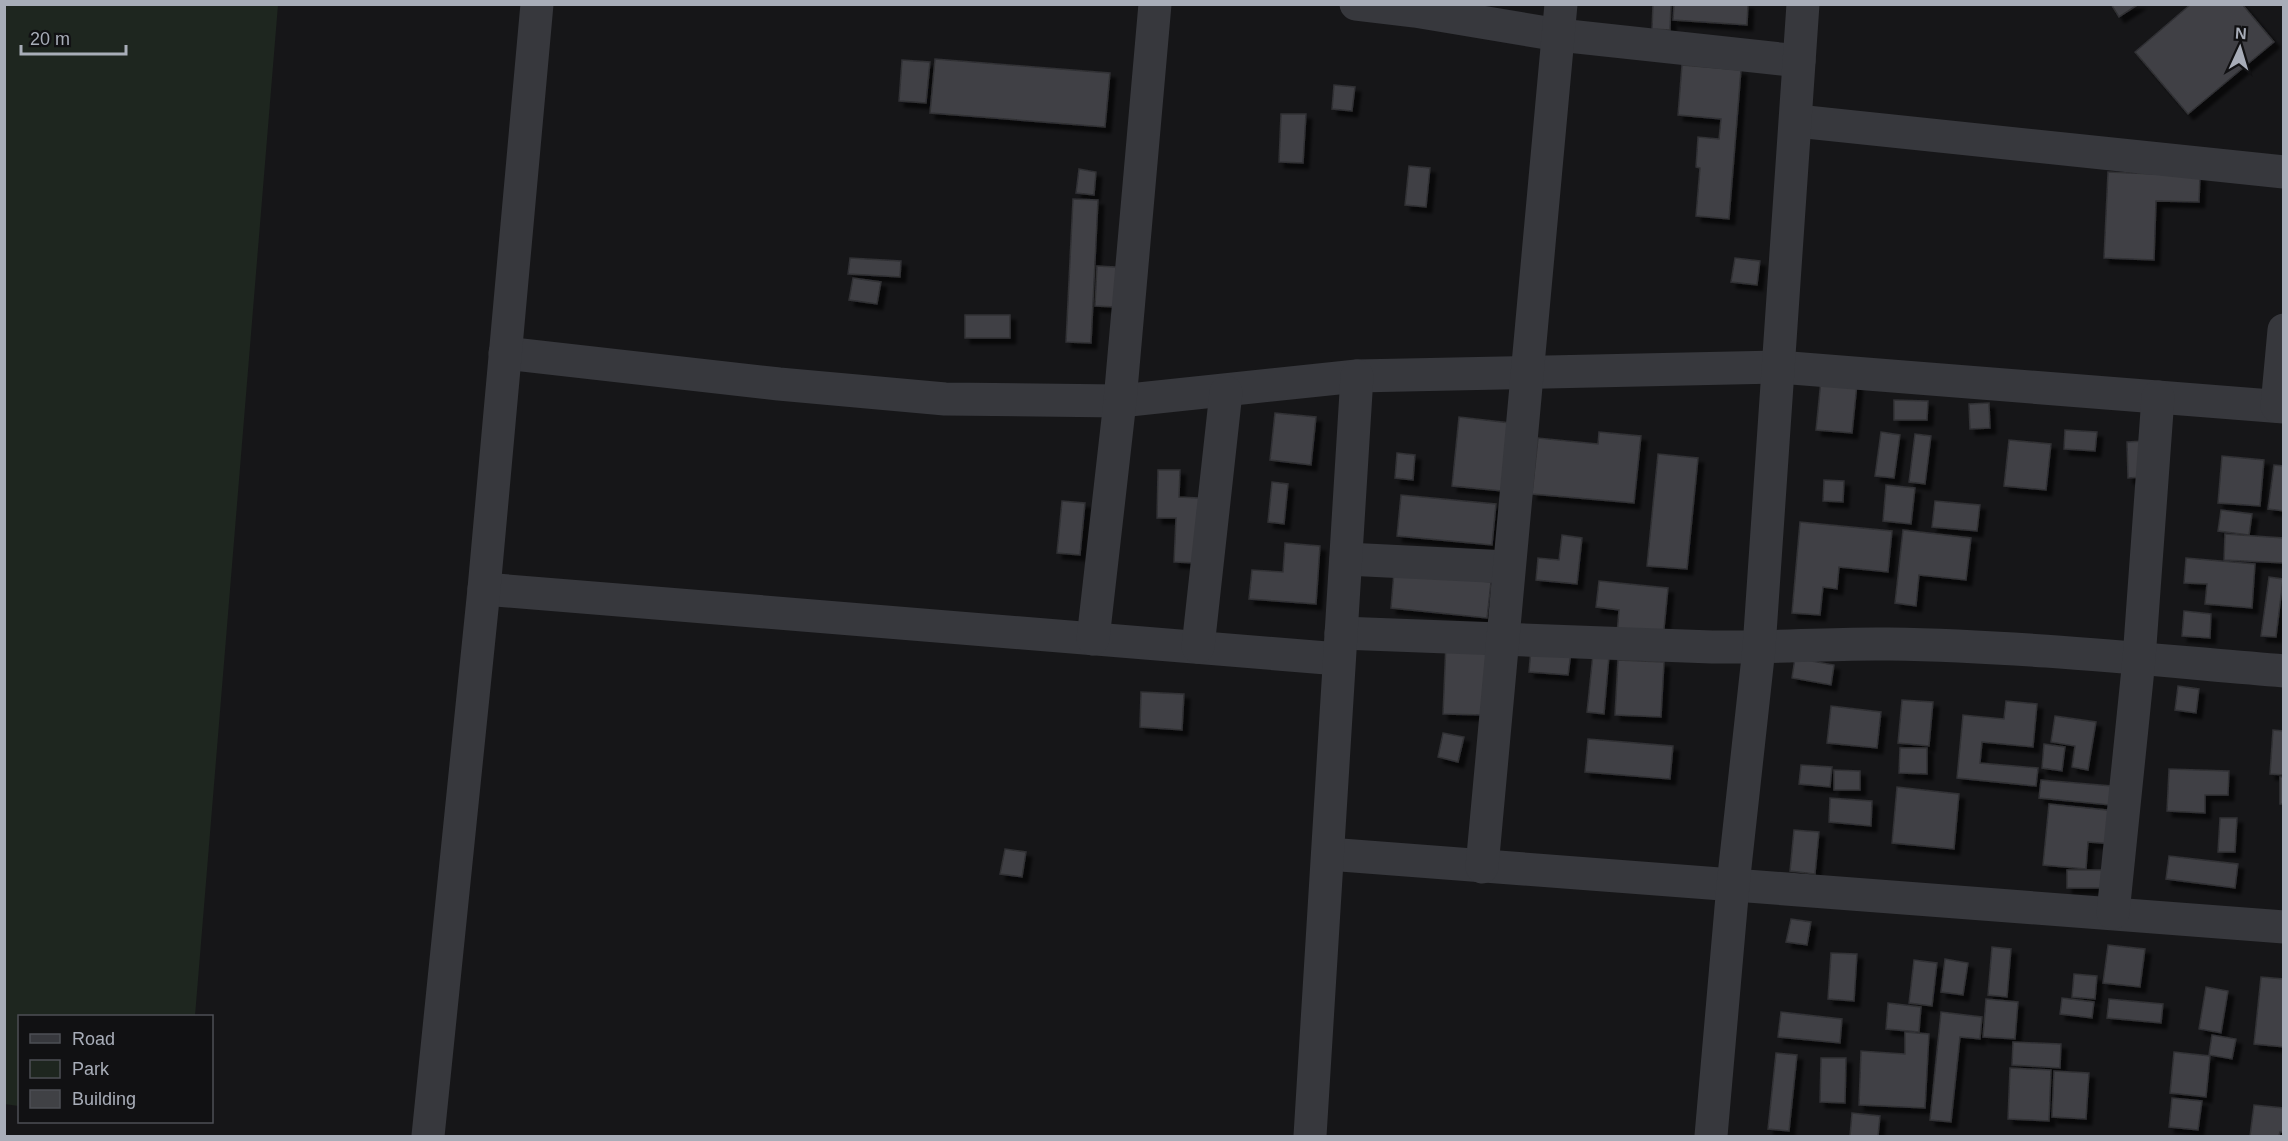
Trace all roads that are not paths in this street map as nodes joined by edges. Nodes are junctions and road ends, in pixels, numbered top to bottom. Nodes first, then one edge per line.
1 (537, 4) edge
2 (1155, 4) edge
3 (1356, 4) edge
4 (1803, 4) edge
5 (1560, 20) edge
6 (1799, 61) junction
7 (1797, 121) junction
8 (2283, 172) edge
9 (2283, 330) edge
10 (505, 353) junction
11 (1778, 367) junction
12 (1528, 371) junction
13 (1357, 376) junction
14 (1226, 392) junction
15 (2158, 397) junction
16 (1120, 401) junction
17 (2280, 407) edge
18 (1346, 559) junction
19 (1508, 567) junction
20 (484, 589) junction
21 (1093, 639) junction
22 (1501, 639) junction
23 (1340, 646) junction
24 (1198, 647) junction
25 (1759, 648) junction
26 (2139, 659) junction
27 (2283, 671) edge
28 (1328, 854) junction
29 (1482, 867) junction
30 (1732, 885) junction
31 (2114, 913) junction
32 (2283, 927) edge
33 (428, 1137) edge
34 (1310, 1137) edge
35 (1711, 1137) edge

1 - 10 street
2 - 16 street
3 - 5 street
4 - 6 street
5 - 6 street
5 - 12 street
6 - 7 street
7 - 8 street
7 - 11 street
9 - 17 street
10 - 16 street
10 - 20 street
11 - 12 street
11 - 15 street
11 - 25 street
12 - 13 street
12 - 19 street
13 - 14 street
13 - 18 street
14 - 16 street
14 - 24 street
15 - 17 street
15 - 26 street
16 - 21 street
18 - 19 street
18 - 23 street
19 - 22 street
20 - 21 street
20 - 33 street
21 - 24 street
22 - 23 street
22 - 25 street
22 - 29 street
23 - 24 street
23 - 28 street
25 - 26 street
25 - 30 street
26 - 27 street
26 - 31 street
28 - 29 street
28 - 34 street
29 - 30 street
30 - 31 street
30 - 35 street
31 - 32 street

